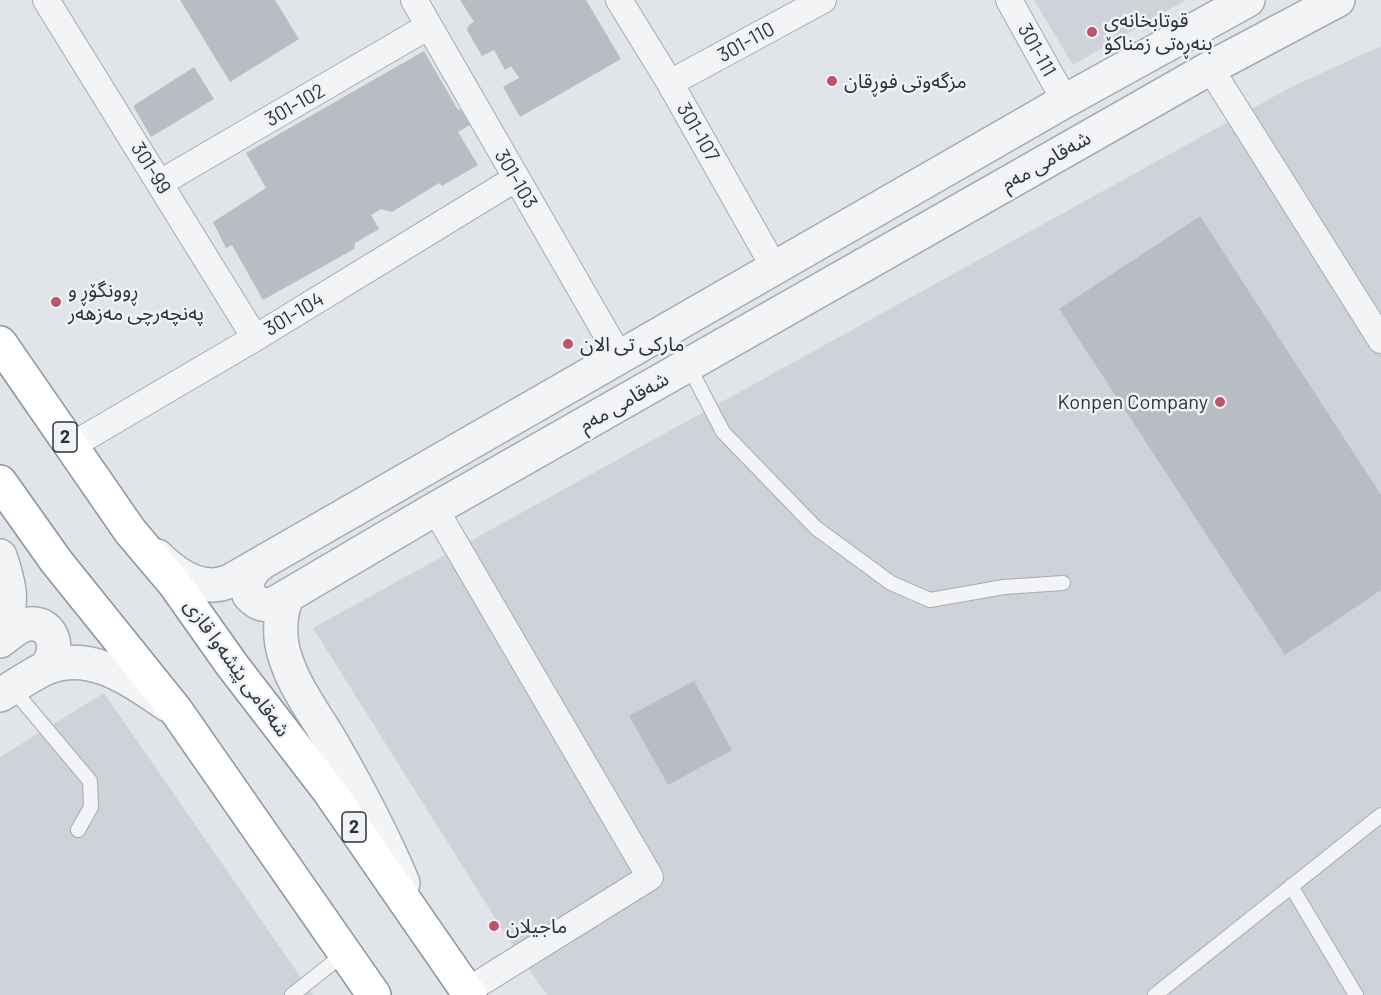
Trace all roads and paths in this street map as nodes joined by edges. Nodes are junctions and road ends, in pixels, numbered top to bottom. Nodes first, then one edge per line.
1 (46, 0) edge
2 (414, 0) edge
3 (619, 0) edge
4 (1009, 0) edge
5 (1248, 0) edge
6 (1338, 0) edge
7 (812, 3) edge
8 (429, 27) junction
9 (1210, 68) junction
10 (670, 84) junction
11 (1065, 101) junction
12 (515, 179) junction
13 (160, 183) junction
14 (774, 267) junction
15 (255, 338) junction
16 (1381, 339) edge
17 (0, 344) edge
18 (619, 356) junction
19 (688, 365) junction
20 (71, 446) junction
21 (0, 482) edge
22 (435, 509) junction
23 (130, 531) junction
24 (0, 556) edge
25 (266, 560) junction
26 (1063, 583) dead end
27 (287, 596) junction
28 (0, 634) edge
29 (0, 641) edge
30 (44, 669) junction
31 (6, 691) edge
32 (175, 709) junction
33 (1381, 815) edge
34 (78, 831) dead end
35 (1291, 886) junction
36 (418, 920) junction
37 (345, 953) junction
38 (468, 993) edge
39 (292, 995) edge
40 (374, 995) edge
41 (1155, 995) edge
42 (1356, 995) edge

1 - 13 street, 301-99
2 - 8 street, 301-103
3 - 10 street, 301-107
4 - 11 street, 301-111
5 - 11 street
6 - 9 street, شەقامی مەم
7 - 10 street, 301-110
8 - 12 street, 301-103
8 - 13 street, 301-102
9 - 16 street
9 - 19 street, شەقامی مەم
10 - 14 street, 301-107
11 - 14 street
12 - 15 street, 301-104
12 - 18 street, 301-103
13 - 15 street, 301-99
14 - 18 street
15 - 20 street, 301-104
17 - 20 highway, شەقامی پێشەوا قازی / 2
18 - 25 street
19 - 22 street, شەقامی مەم
19 - 26 lane
20 - 23 highway, شەقامی پێشەوا قازی / 2
21 - 32 highway
22 - 27 street, شەقامی مەم
22 - 38 street
23 - 25 street
23 - 36 highway, شەقامی پێشەوا قازی / 2
24 - 28 street
25 - 27 street, شەقامی مەم
27 - 36 street
29 - 30 street
30 - 31 street
30 - 32 street
31 - 34 lane
32 - 37 highway
33 - 35 lane
35 - 41 lane
35 - 42 lane
36 - 38 highway, شەقامی پێشەوا قازی / 2
37 - 39 lane
37 - 40 highway

